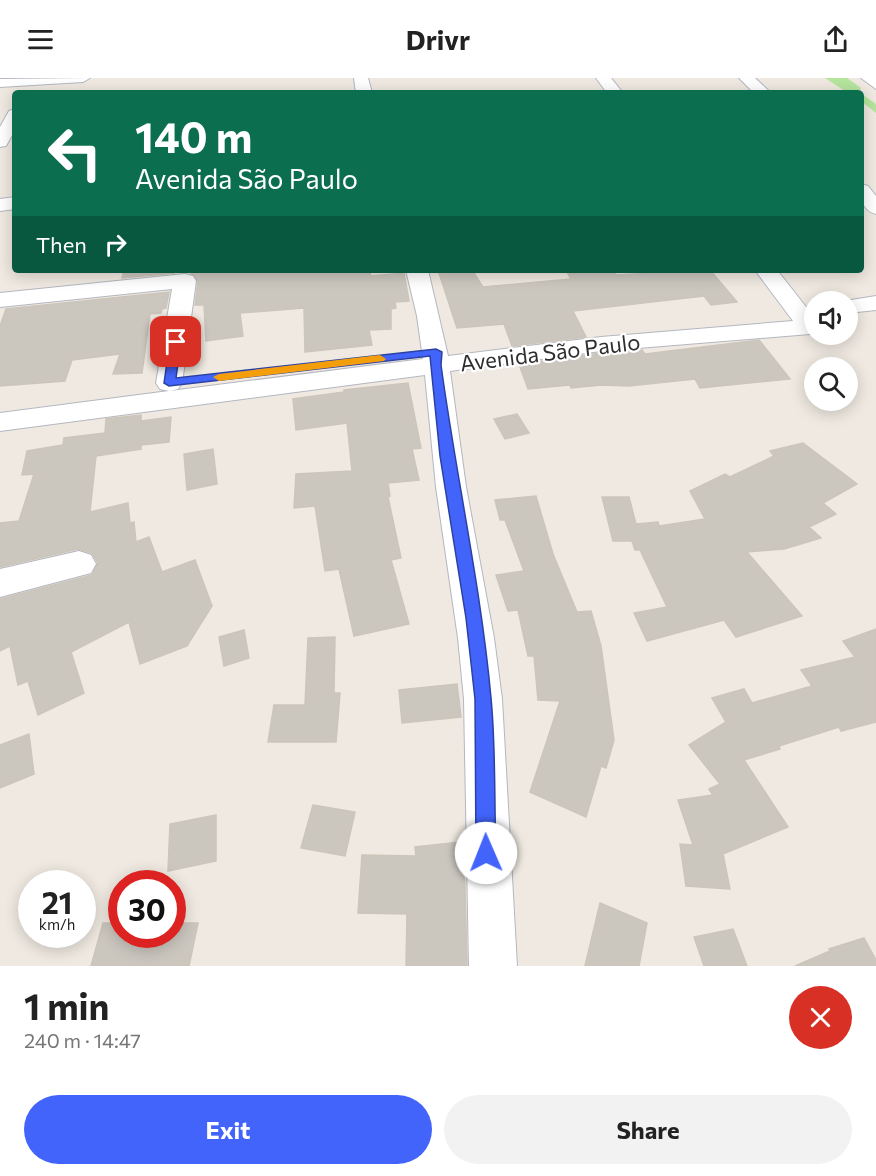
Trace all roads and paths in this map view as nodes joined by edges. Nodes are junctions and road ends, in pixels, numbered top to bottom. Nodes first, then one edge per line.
1 (83, 78) edge
2 (603, 78) edge
3 (746, 78) edge
4 (868, 78) edge
5 (0, 83) edge
6 (30, 84) edge
7 (876, 84) edge
8 (613, 90) edge
9 (760, 90) edge
10 (12, 120) edge
11 (0, 142) edge
12 (864, 194) edge
13 (876, 208) edge
14 (418, 273) edge
15 (769, 273) edge
16 (0, 300) edge
17 (876, 303) edge
18 (858, 305) edge
19 (804, 313) edge
20 (804, 319) edge
21 (876, 320) edge
22 (858, 322) edge
23 (436, 359) junction
24 (153, 391) junction
25 (0, 403) edge
26 (0, 422) edge
27 (79, 564) dead end
28 (0, 583) edge
29 (493, 966) edge

1 - 6 street
2 - 8 street
3 - 9 street
4 - 7 street
5 - 6 street
10 - 11 street
12 - 13 street
14 - 23 street
15 - 19 street
16 - 24 street
17 - 18 street
20 - 23 street, Avenida São Paulo
21 - 22 street
23 - 24 street, Avenida São Paulo
23 - 24 street, Avenida São Paulo
23 - 29 street
24 - 25 street, Avenida São Paulo
24 - 26 street, Avenida São Paulo
27 - 28 street

